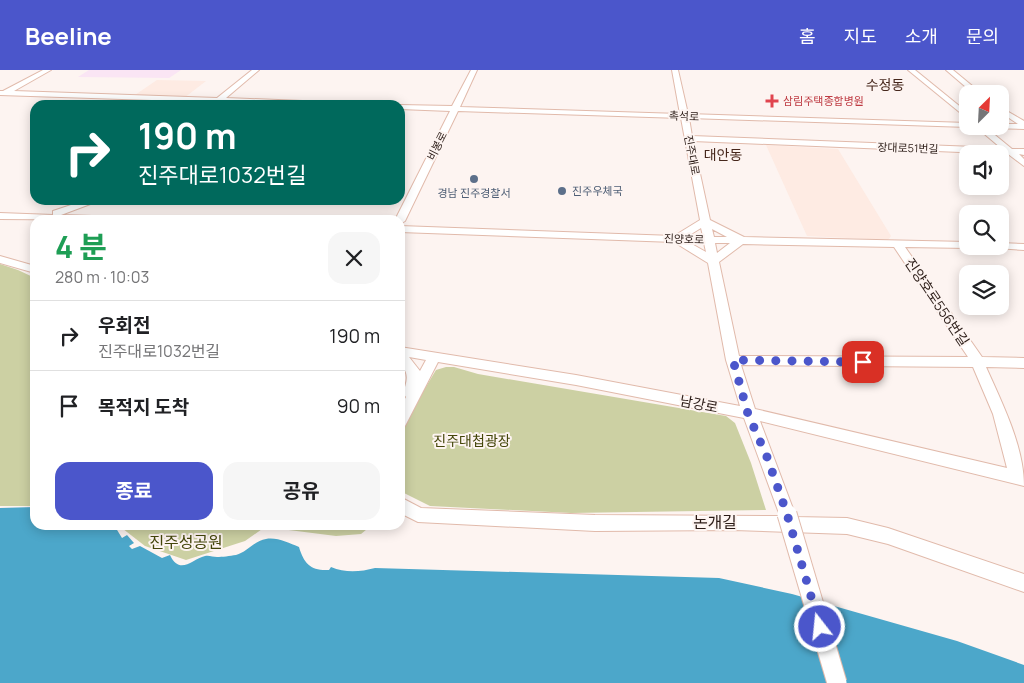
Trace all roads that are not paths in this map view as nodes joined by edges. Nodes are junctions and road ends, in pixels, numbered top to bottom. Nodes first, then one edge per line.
1 (48, 70) edge
2 (256, 70) edge
3 (474, 70) edge
4 (675, 70) edge
5 (911, 70) edge
6 (949, 70) edge
7 (968, 85) edge
8 (1, 94) edge
9 (144, 100) edge
10 (220, 100) edge
11 (405, 107) edge
12 (455, 108) junction
13 (959, 110) edge
14 (1009, 115) edge
15 (684, 116) junction
16 (959, 126) edge
17 (1009, 126) edge
18 (1024, 126) edge
19 (990, 135) edge
20 (688, 138) junction
21 (1011, 152) junction
22 (1024, 152) edge
23 (1024, 163) edge
24 (83, 205) edge
25 (94, 205) edge
26 (52, 215) edge
27 (86, 215) edge
28 (403, 215) edge
29 (0, 216) edge
30 (705, 220) junction
31 (30, 221) edge
32 (405, 229) edge
33 (676, 239) junction
34 (710, 240) junction
35 (741, 240) junction
36 (897, 243) junction
37 (959, 245) edge
38 (1009, 246) edge
39 (1024, 247) edge
40 (0, 259) edge
41 (713, 260) junction
42 (30, 268) edge
43 (405, 352) edge
44 (434, 357) junction
45 (733, 360) junction
46 (977, 361) junction
47 (405, 362) edge
48 (1024, 363) edge
49 (407, 408) junction
50 (405, 412) edge
51 (748, 414) junction
52 (1021, 479) edge
53 (405, 507) edge
54 (1024, 583) edge
55 (837, 683) edge

1 - 8 street
2 - 10 street
3 - 12 street, 비봉로
4 - 15 street, 진주대로
5 - 13 street
6 - 7 street
8 - 9 street
11 - 12 street, 촉석로
12 - 15 street, 촉석로
12 - 28 street, 비봉로
14 - 18 street
15 - 16 street, 촉석로
15 - 20 street, 진주대로
17 - 18 street
19 - 21 street
20 - 21 street, 장대로51번길
20 - 30 street, 진주대로
21 - 22 street, 장대로51번길
21 - 23 street
24 - 26 street
25 - 27 street
29 - 31 street
30 - 33 street
30 - 34 street, 진주대로
30 - 35 street
32 - 33 street, 진양호로
33 - 34 street, 진양호로
33 - 41 street
34 - 35 street, 진양호로
34 - 41 street, 진주대로
35 - 36 street, 진양호로
35 - 41 street
36 - 37 street, 진양호로
36 - 46 street, 진양호로556번길
38 - 39 street
40 - 42 street
41 - 45 street, 진주대로
43 - 44 street, 남강로
44 - 49 street
44 - 51 street, 남강로
45 - 46 street
45 - 51 street, 진주대로
46 - 48 street
46 - 52 street, 진양호로556번길
47 - 49 street
49 - 50 street
51 - 52 street, 남강로
51 - 55 street, 진주대로, bridge
53 - 54 street, 논개길

